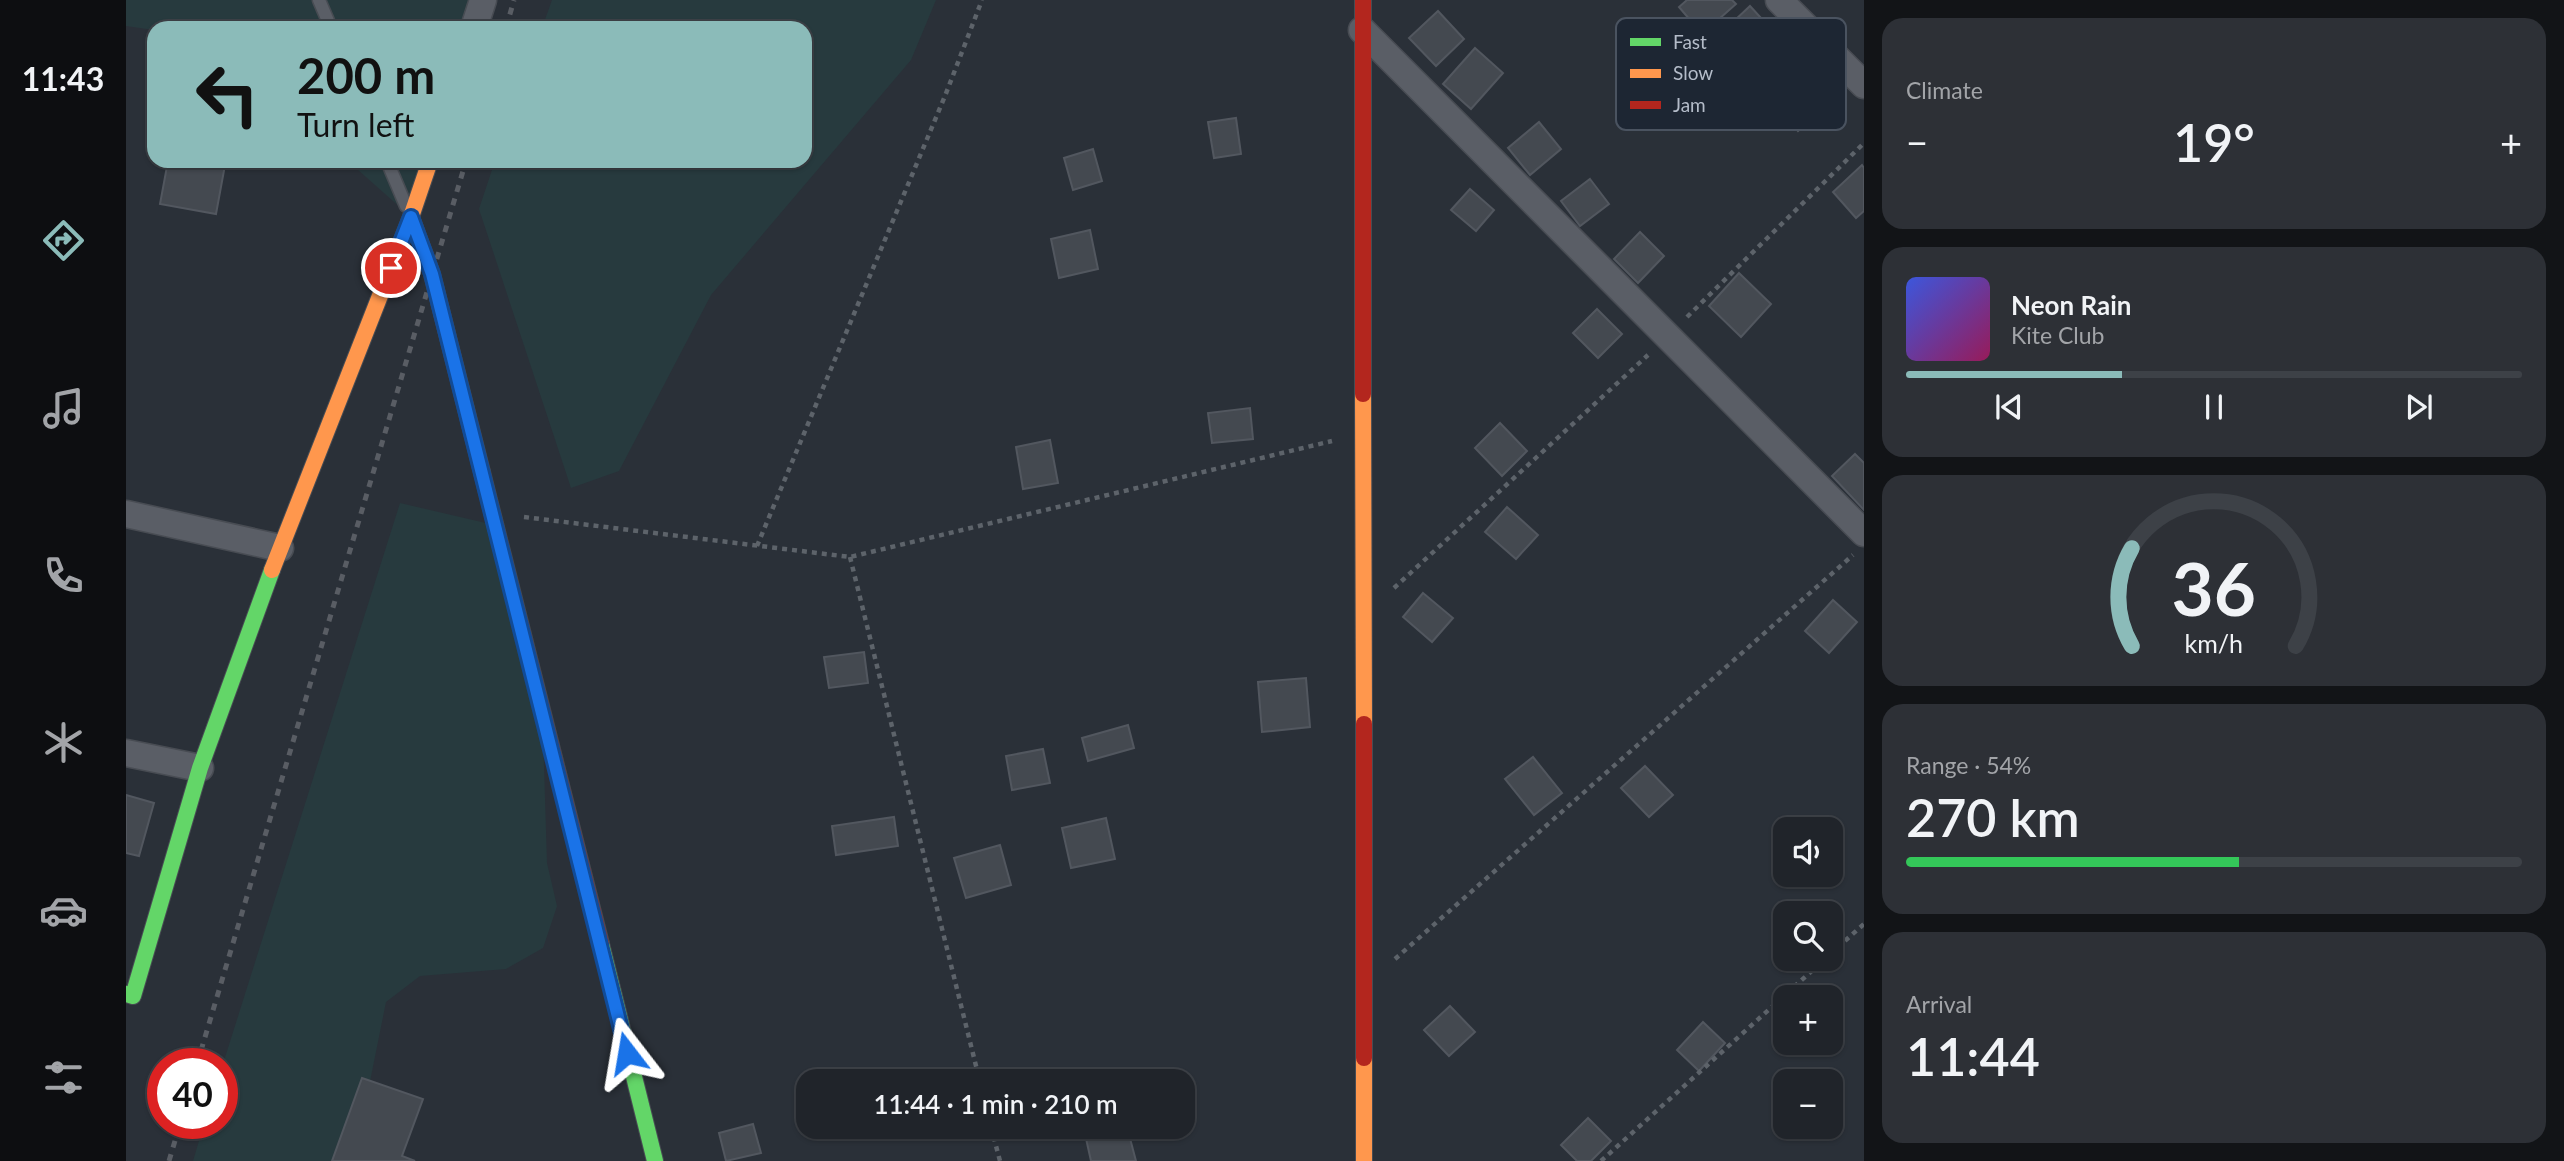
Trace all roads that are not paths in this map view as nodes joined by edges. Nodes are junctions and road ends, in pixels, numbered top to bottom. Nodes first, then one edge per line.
1 (319, 0) edge
2 (483, 0) edge
3 (1363, 0) edge
4 (1779, 0) edge
5 (1797, 18) edge
6 (328, 21) edge
7 (476, 21) edge
8 (1362, 30) junction
9 (1846, 67) edge
10 (1864, 85) edge
11 (390, 168) edge
12 (428, 168) edge
13 (411, 217) junction
14 (126, 514) edge
15 (1859, 544) edge
16 (281, 548) junction
17 (126, 752) edge
18 (200, 768) junction
19 (130, 995) edge
20 (654, 1161) edge
21 (1364, 1161) edge

1 - 6 lane
2 - 7 street
3 - 8 street
4 - 5 street
8 - 15 street
8 - 21 street
9 - 10 street
11 - 13 lane
12 - 13 street
13 - 16 street
13 - 20 street
14 - 16 street
16 - 18 street
17 - 18 street
18 - 19 street

